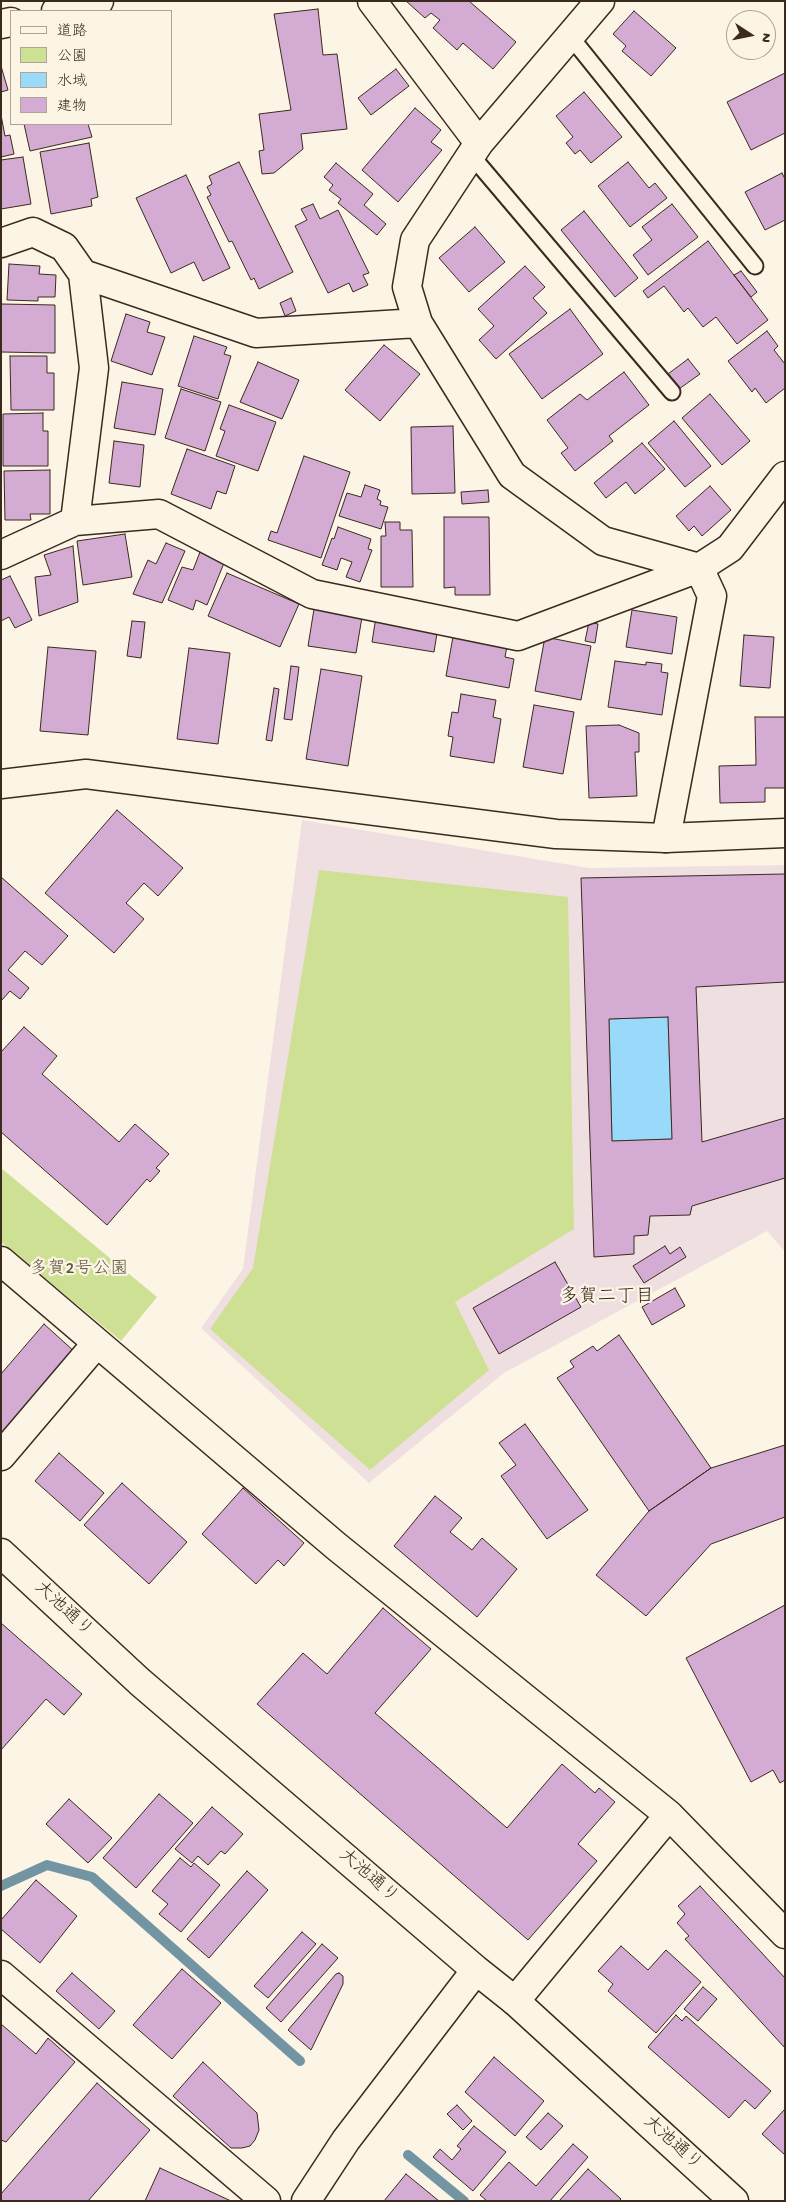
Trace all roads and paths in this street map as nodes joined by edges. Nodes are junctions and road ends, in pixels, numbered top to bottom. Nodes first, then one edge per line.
1 (99, 1) edge
2 (372, 1) edge
3 (600, 1) edge
4 (60, 10) edge
5 (570, 36) junction
6 (475, 149) junction
7 (1, 243) edge
8 (755, 266) dead end
9 (82, 274) junction
10 (418, 323) junction
11 (672, 392) dead end
12 (785, 476) edge
13 (75, 521) junction
14 (1, 555) edge
15 (698, 568) junction
16 (1, 784) edge
17 (785, 833) edge
18 (666, 838) junction
19 (1, 1261) edge
20 (97, 1342) junction
21 (1, 1456) edge
22 (1, 1553) edge
23 (670, 1815) junction
24 (785, 1934) edge
25 (476, 1970) junction
26 (1, 1975) edge
27 (515, 2001) junction
28 (266, 2201) edge
29 (306, 2201) edge
30 (734, 2201) edge

1 - 4 street
2 - 6 street
3 - 5 street
5 - 6 street
5 - 8 lane
6 - 10 street
6 - 11 lane
7 - 9 street
9 - 10 street
9 - 13 street
10 - 15 street
12 - 15 street
13 - 14 street
13 - 15 street
15 - 18 street
16 - 18 street
17 - 18 street
19 - 20 street
20 - 21 street
20 - 23 street
22 - 25 street, 大池通り
23 - 24 street
23 - 27 street
25 - 27 street, 大池通り
25 - 29 street
26 - 28 street
27 - 30 street, 大池通り

